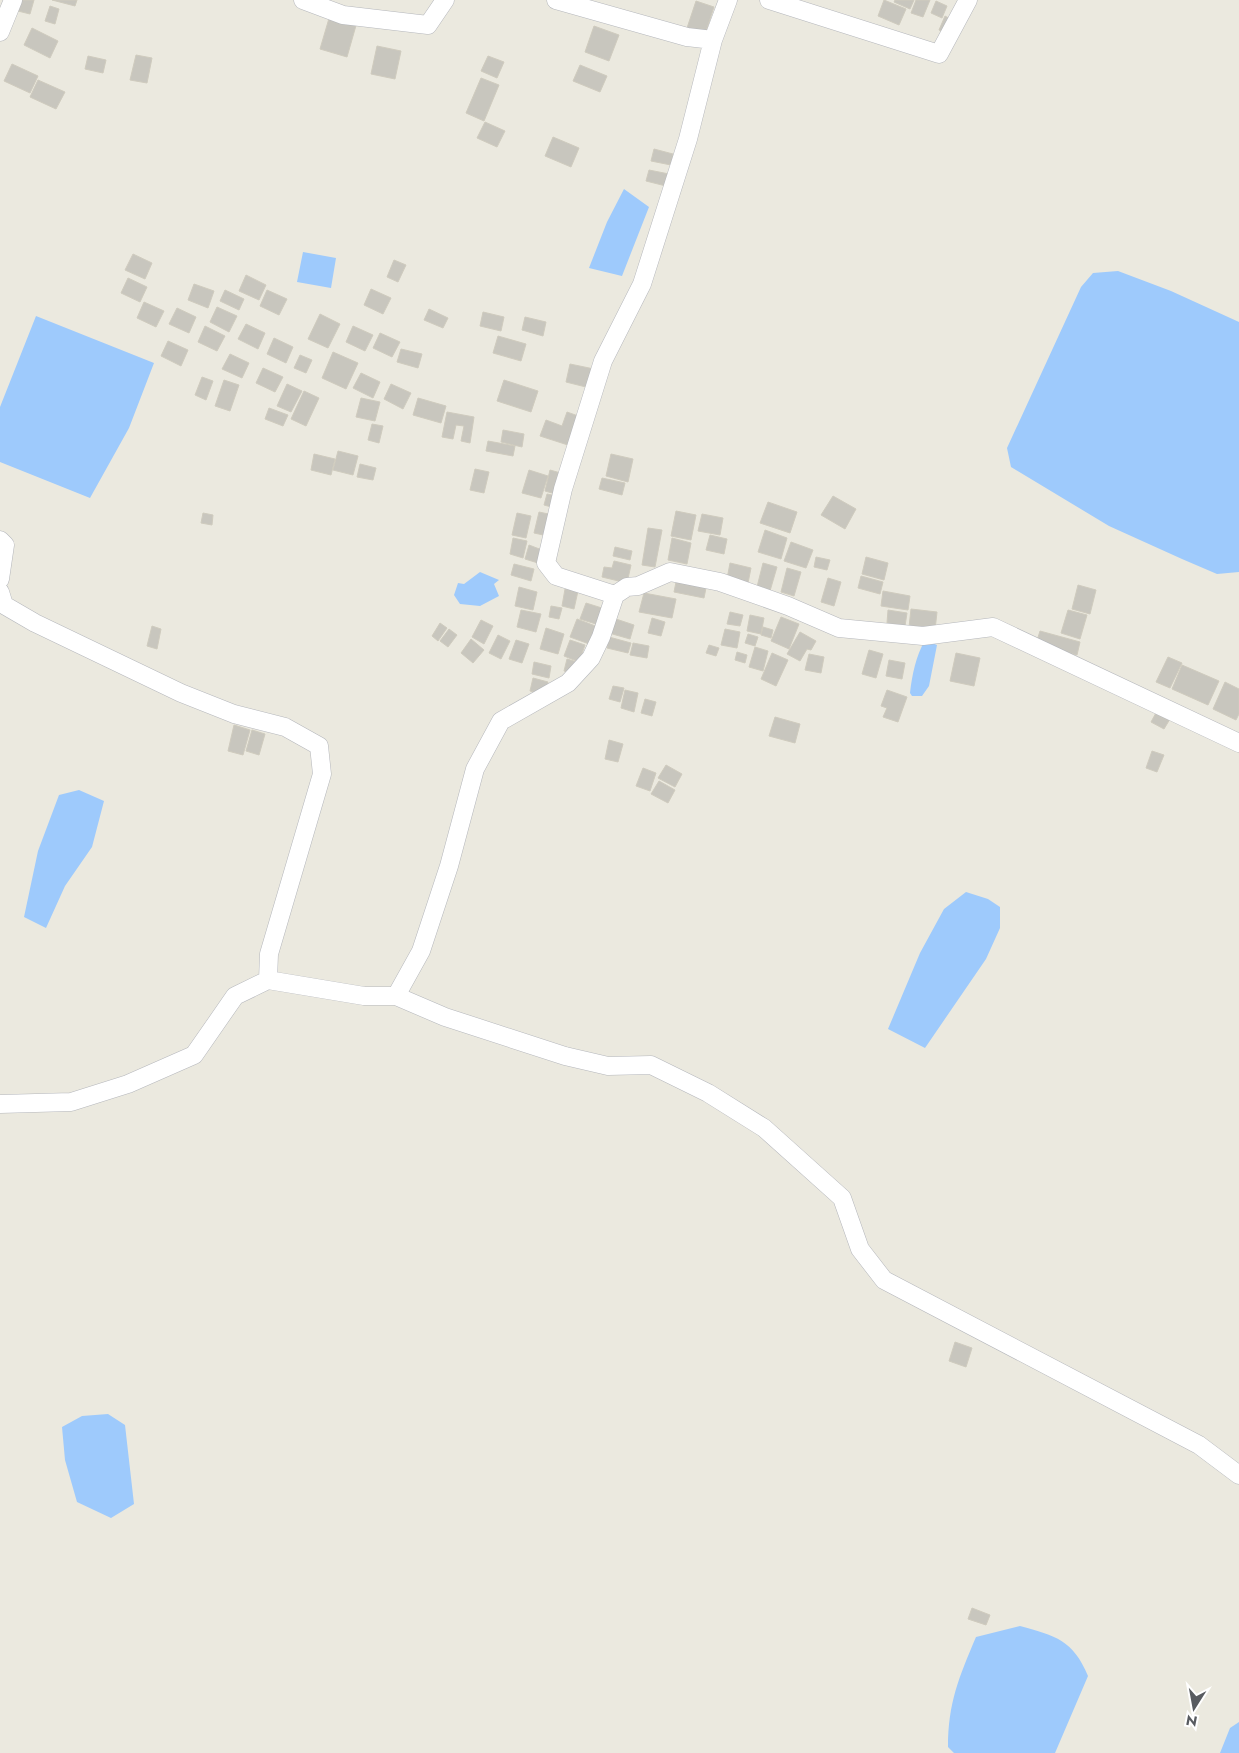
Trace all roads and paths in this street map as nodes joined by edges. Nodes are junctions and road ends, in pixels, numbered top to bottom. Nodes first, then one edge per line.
1 (13, 0) edge
2 (303, 0) edge
3 (445, 0) edge
4 (556, 0) edge
5 (728, 0) edge
6 (769, 0) edge
7 (968, 0) edge
8 (0, 32) edge
9 (713, 40) junction
10 (0, 540) edge
11 (0, 579) edge
12 (0, 592) edge
13 (615, 595) junction
14 (1239, 743) edge
15 (268, 980) junction
16 (396, 996) junction
17 (0, 1104) edge
18 (1239, 1475) edge

1 - 8 street
2 - 3 street
4 - 9 street
5 - 9 street
6 - 7 street
9 - 13 street
10 - 11 street
12 - 15 street
13 - 14 street
13 - 16 street
15 - 16 street
15 - 17 street
16 - 18 street

